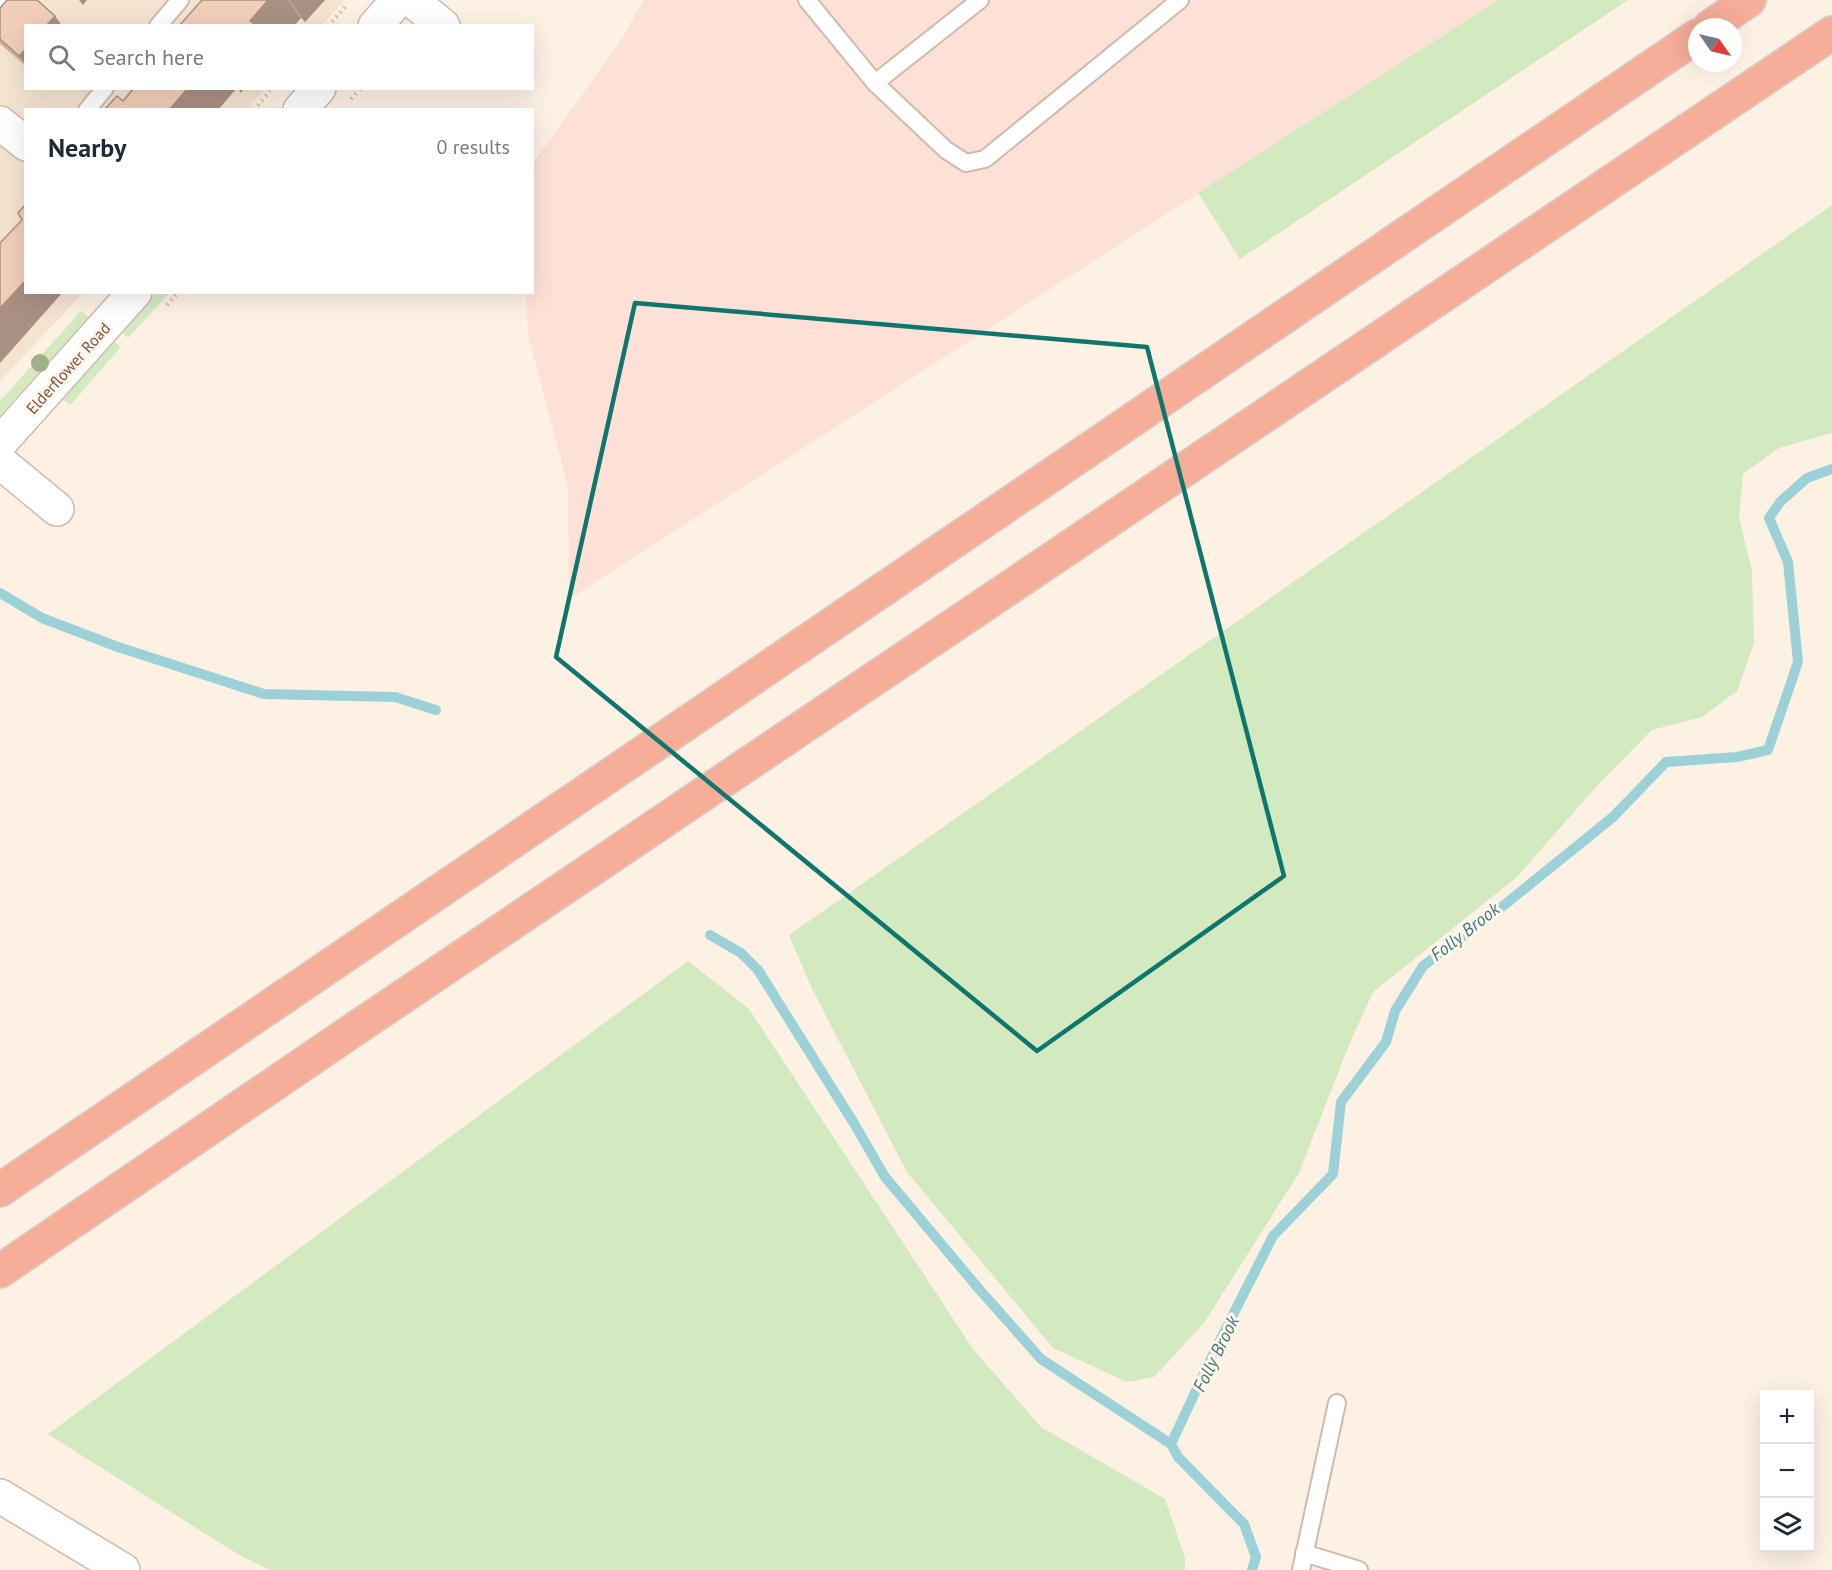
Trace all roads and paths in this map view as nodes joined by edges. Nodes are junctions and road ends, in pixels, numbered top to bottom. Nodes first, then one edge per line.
1 (180, 0) edge
2 (351, 0) edge
3 (398, 0) edge
4 (412, 0) edge
5 (807, 0) edge
6 (980, 0) edge
7 (1180, 0) edge
8 (1749, 0) edge
9 (1723, 18) edge
10 (160, 24) edge
11 (330, 24) edge
12 (377, 24) edge
13 (441, 24) edge
14 (1832, 33) edge
15 (1688, 42) edge
16 (875, 83) junction
17 (103, 90) edge
18 (270, 90) edge
19 (317, 90) edge
20 (89, 108) edge
21 (256, 108) edge
22 (302, 108) edge
23 (0, 123) edge
24 (24, 142) edge
25 (133, 294) edge
26 (0, 443) edge
27 (0, 462) edge
28 (57, 509) dead end
29 (0, 1190) edge
30 (0, 1271) edge
31 (1337, 1403) dead end
32 (0, 1496) edge
33 (1304, 1553) junction
34 (123, 1570) edge
35 (1301, 1570) edge
36 (1359, 1570) edge

1 - 10 lane
2 - 11 path
3 - 12 street
4 - 13 street
5 - 16 lane
6 - 16 lane
7 - 16 lane
8 - 9 highway
14 - 30 highway
15 - 29 highway
17 - 20 lane
18 - 21 path
19 - 22 street
23 - 24 street
25 - 26 street, Elderflower Road
27 - 28 street
31 - 33 lane
32 - 34 street
33 - 35 lane
33 - 36 lane

